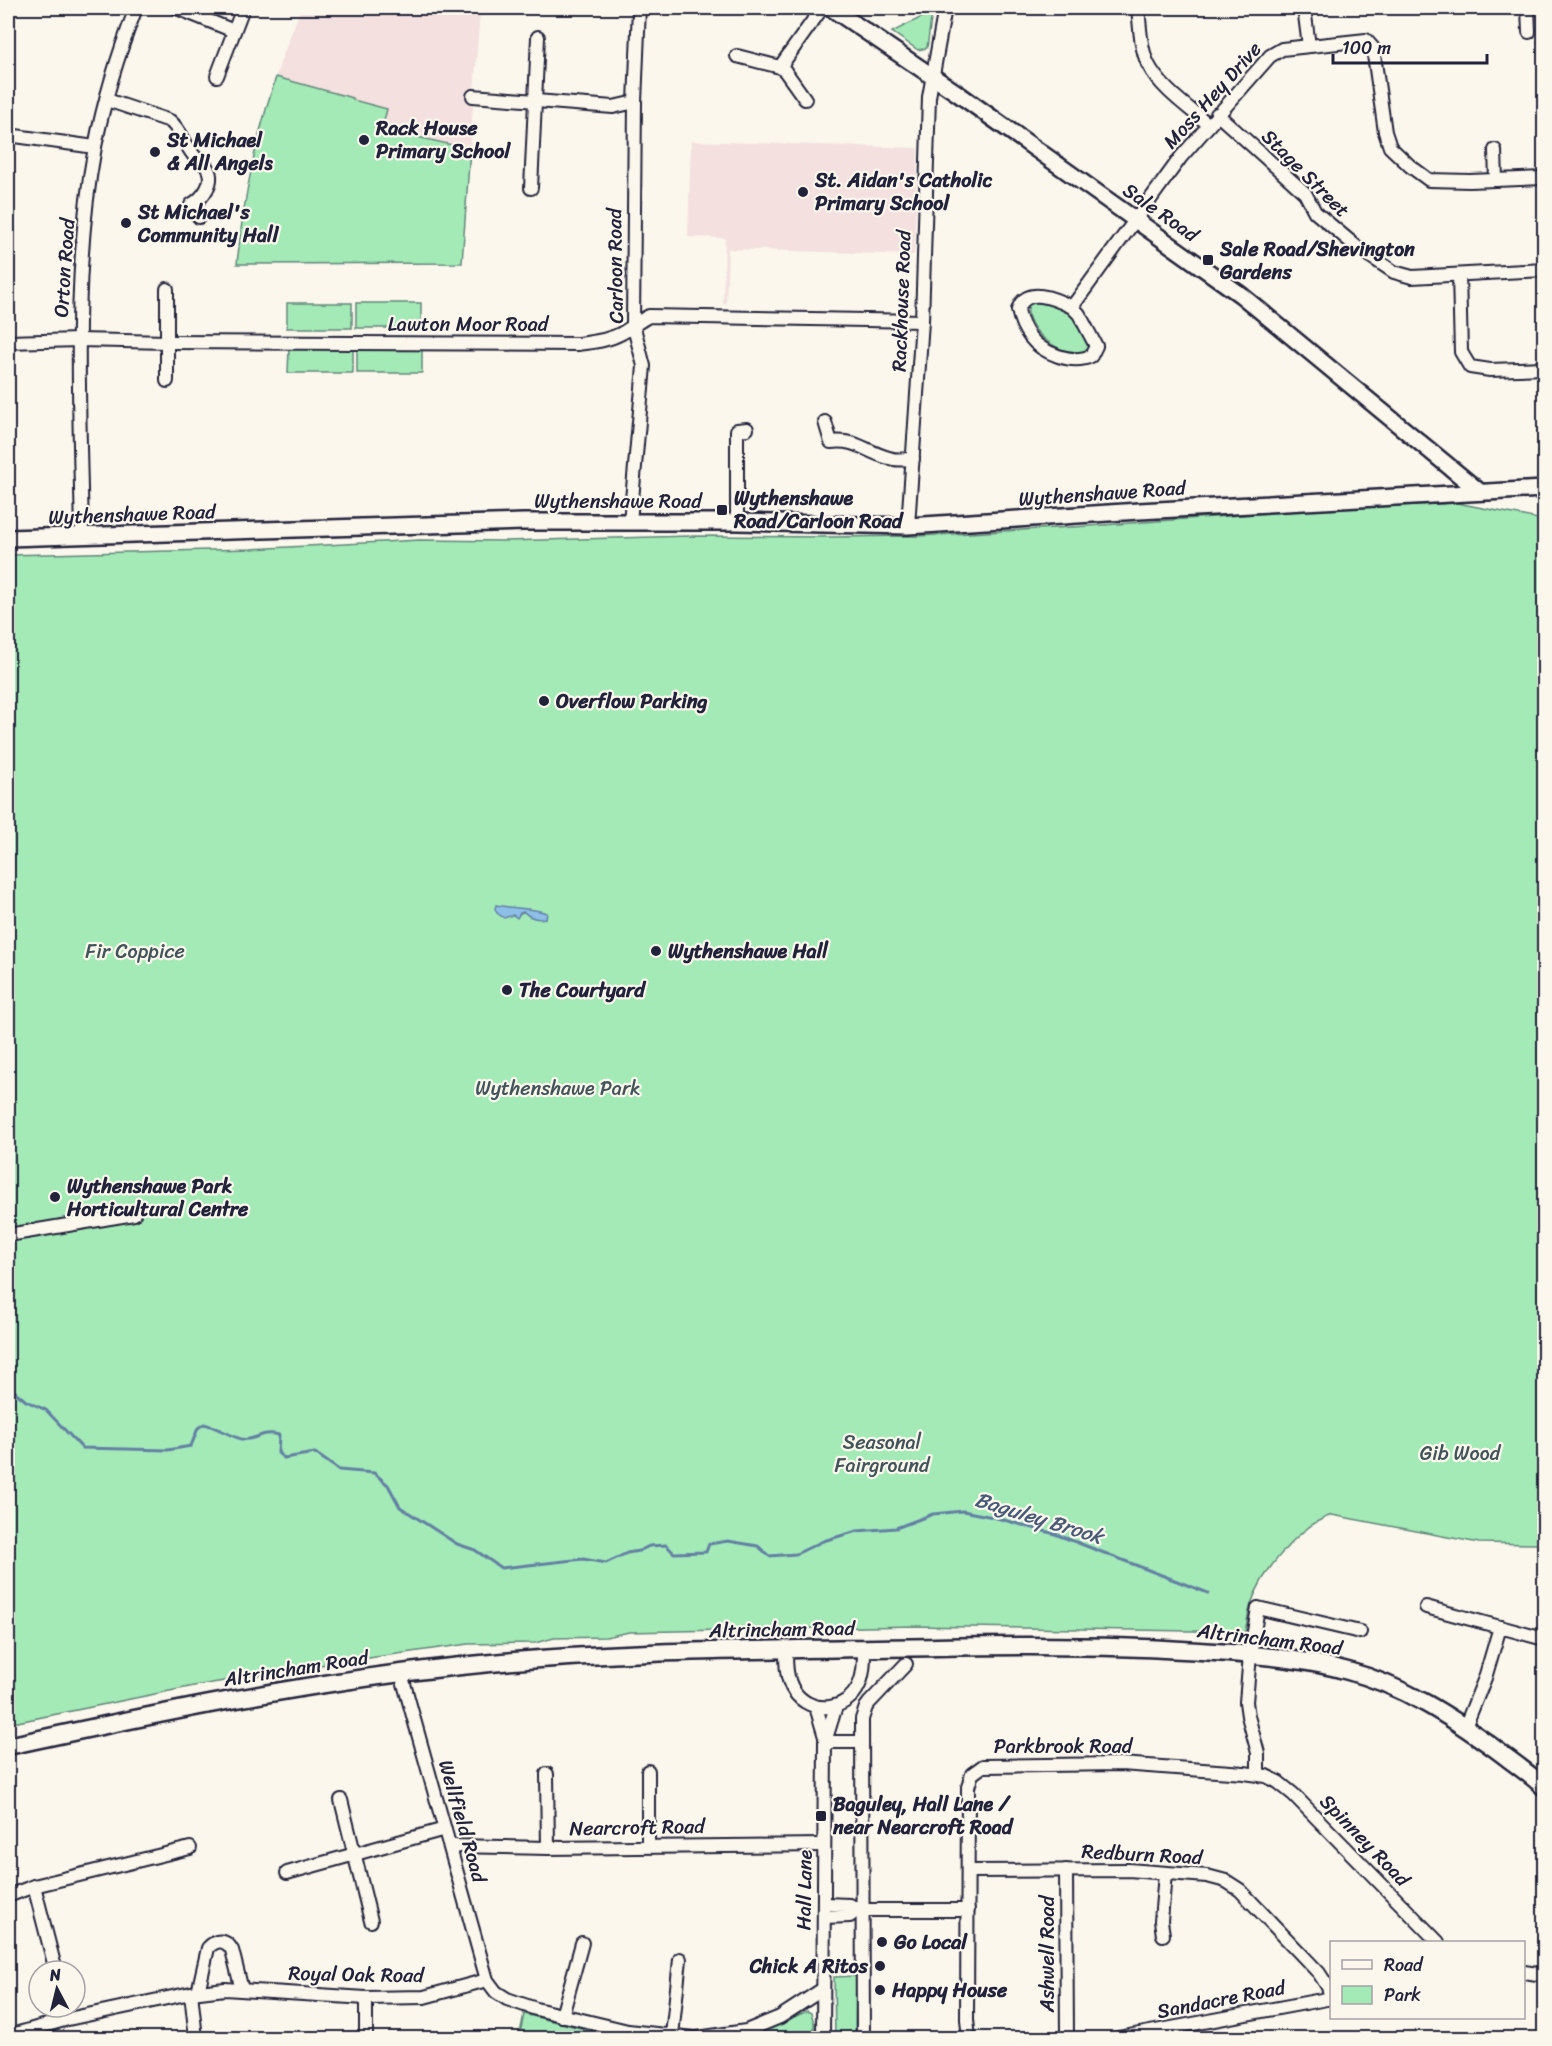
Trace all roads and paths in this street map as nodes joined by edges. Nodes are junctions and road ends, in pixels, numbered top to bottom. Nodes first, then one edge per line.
1 (136, 8) edge
2 (177, 8) edge
3 (243, 8) edge
4 (639, 8) edge
5 (822, 8) edge
6 (831, 8) edge
7 (945, 8) edge
8 (1138, 8) edge
9 (1304, 8) edge
10 (1528, 8) edge
11 (234, 31) junction
12 (1528, 32) dead end
13 (538, 37) dead end
14 (1309, 46) junction
15 (736, 56) dead end
16 (780, 67) junction
17 (218, 76) dead end
18 (932, 76) junction
19 (473, 96) dead end
20 (805, 99) dead end
21 (107, 100) junction
22 (536, 102) junction
23 (635, 102) junction
24 (1217, 114) junction
25 (1208, 124) junction
26 (8, 135) edge
27 (95, 147) junction
28 (1495, 150) dead end
29 (1545, 178) edge
30 (1496, 180) junction
31 (531, 188) dead end
32 (199, 217) dead end
33 (1137, 220) junction
34 (1545, 270) edge
35 (1459, 274) junction
36 (167, 289) dead end
37 (1072, 307) junction
38 (922, 321) junction
39 (633, 324) junction
40 (79, 340) junction
41 (8, 342) edge
42 (168, 342) junction
43 (1545, 368) edge
44 (167, 381) dead end
45 (825, 423) dead end
46 (737, 430) dead end
47 (913, 459) junction
48 (1545, 489) edge
49 (1480, 492) junction
50 (1545, 497) edge
51 (630, 522) junction
52 (737, 522) junction
53 (908, 526) junction
54 (82, 537) junction
55 (8, 538) edge
56 (134, 1214) dead end
57 (8, 1236) edge
58 (1425, 1607) dead end
59 (1500, 1627) junction
60 (1360, 1632) dead end
61 (1545, 1639) edge
62 (864, 1648) junction
63 (786, 1650) junction
64 (1250, 1654) junction
65 (906, 1664) dead end
66 (401, 1673) junction
67 (836, 1706) junction
68 (816, 1707) junction
69 (1465, 1727) junction
70 (825, 1739) junction
71 (862, 1742) junction
72 (8, 1746) edge
73 (648, 1771) dead end
74 (547, 1774) dead end
75 (1258, 1774) junction
76 (1541, 1782) edge
77 (341, 1800) dead end
78 (445, 1829) junction
79 (824, 1845) junction
80 (450, 1846) junction
81 (648, 1846) junction
82 (190, 1848) dead end
83 (548, 1848) junction
84 (354, 1855) junction
85 (1066, 1870) junction
86 (968, 1871) junction
87 (286, 1873) dead end
88 (1165, 1873) junction
89 (34, 1886) junction
90 (8, 1896) edge
91 (824, 1904) junction
92 (860, 1910) junction
93 (968, 1910) junction
94 (824, 1917) junction
95 (371, 1921) dead end
96 (1162, 1935) dead end
97 (1437, 1941) edge
98 (582, 1943) dead end
99 (53, 1959) edge
100 (680, 1959) dead end
101 (1525, 1972) edge
102 (1545, 1975) edge
103 (487, 1980) junction
104 (823, 1989) junction
105 (242, 1990) junction
106 (194, 1992) junction
107 (1330, 1994) edge
108 (366, 1998) junction
109 (1330, 1998) edge
110 (87, 2010) edge
111 (562, 2016) junction
112 (51, 2019) edge
113 (8, 2036) edge
114 (672, 2036) junction
115 (196, 2038) edge
116 (366, 2038) edge
117 (696, 2038) edge
118 (823, 2038) edge
119 (863, 2038) edge
120 (969, 2038) edge
121 (1067, 2038) edge
122 (1118, 2038) edge

1 - 21 street, Orton Road
2 - 11 street
3 - 11 street
4 - 23 street, Carloon Road
5 - 16 street
6 - 18 main road, Sale Road
7 - 18 street, Rackhouse Road
8 - 25 street
9 - 14 street
10 - 12 street
11 - 17 street
13 - 22 street
14 - 24 street, Moss Hey Drive
14 - 30 street, Moss Hey Drive
15 - 16 street
16 - 20 street
18 - 33 main road, Sale Road
18 - 38 street, Rackhouse Road
19 - 22 street
21 - 27 street, Orton Road
21 - 32 street
22 - 23 street
22 - 31 street
23 - 39 street, Carloon Road
24 - 25 street, Moss Hey Drive
24 - 35 street, Stage Street
25 - 33 street, Moss Hey Drive
26 - 27 street
27 - 40 street, Orton Road
28 - 30 street
29 - 30 street, Moss Hey Drive
33 - 37 street, Moss Hey Drive
33 - 49 main road, Sale Road
34 - 35 street, Stage Street
35 - 43 street
36 - 42 street
37 - 37 street
38 - 39 street, Lawton Moor Road
38 - 47 street, Rackhouse Road
39 - 42 street, Lawton Moor Road
39 - 51 street, Carloon Road
40 - 41 street, Lawton Moor Road
40 - 42 street, Lawton Moor Road
40 - 54 street, Orton Road
42 - 44 street
45 - 47 street
46 - 52 street
47 - 53 street, Rackhouse Road
48 - 49 main road, Wythenshawe Road
49 - 50 main road, Wythenshawe Road
49 - 53 main road, Wythenshawe Road
51 - 52 main road, Wythenshawe Road
51 - 54 main road, Wythenshawe Road
52 - 53 main road, Wythenshawe Road
54 - 55 main road, Wythenshawe Road
56 - 57 street
58 - 59 street
59 - 61 street
59 - 69 street
60 - 64 street
62 - 63 highway, Altrincham Road
62 - 64 highway, Altrincham Road
62 - 67 street
63 - 66 highway, Altrincham Road
63 - 68 street
64 - 69 highway, Altrincham Road
64 - 75 street
65 - 71 street
66 - 72 highway, Altrincham Road
66 - 78 street, Wellfield Road
67 - 68 street
67 - 70 street, Hall Lane
68 - 70 street, Hall Lane
69 - 76 highway, Altrincham Road
70 - 71 street
70 - 79 street, Hall Lane
71 - 92 street
73 - 81 street
74 - 83 street
75 - 86 street, Parkbrook Road
75 - 97 street, Spinney Road
77 - 84 street
78 - 80 street, Wellfield Road
78 - 84 street
79 - 81 street, Nearcroft Road
79 - 91 street, Hall Lane
80 - 83 street, Nearcroft Road
80 - 103 street, Wellfield Road
81 - 83 street, Nearcroft Road
82 - 89 street
84 - 87 street
84 - 95 street
85 - 86 street, Redburn Road
85 - 88 street, Redburn Road
85 - 121 street, Ashwell Road
86 - 93 street, Parkbrook Road
88 - 96 street
88 - 107 street, Redburn Road
89 - 90 street
89 - 99 street
91 - 92 street
91 - 94 street, Hall Lane
92 - 93 street
92 - 94 street
92 - 119 street
93 - 120 street
94 - 104 street, Hall Lane
98 - 111 street
100 - 114 street
101 - 102 street
103 - 108 street, Royal Oak Road
103 - 111 street
104 - 117 street
104 - 118 street, Hall Lane
105 - 106 street, Royal Oak Road
105 - 106 street
105 - 108 street, Royal Oak Road
106 - 110 street, Royal Oak Road
106 - 115 street
108 - 116 street
109 - 122 street, Sandacre Road
111 - 114 street
112 - 113 street, Royal Oak Road
114 - 117 street

